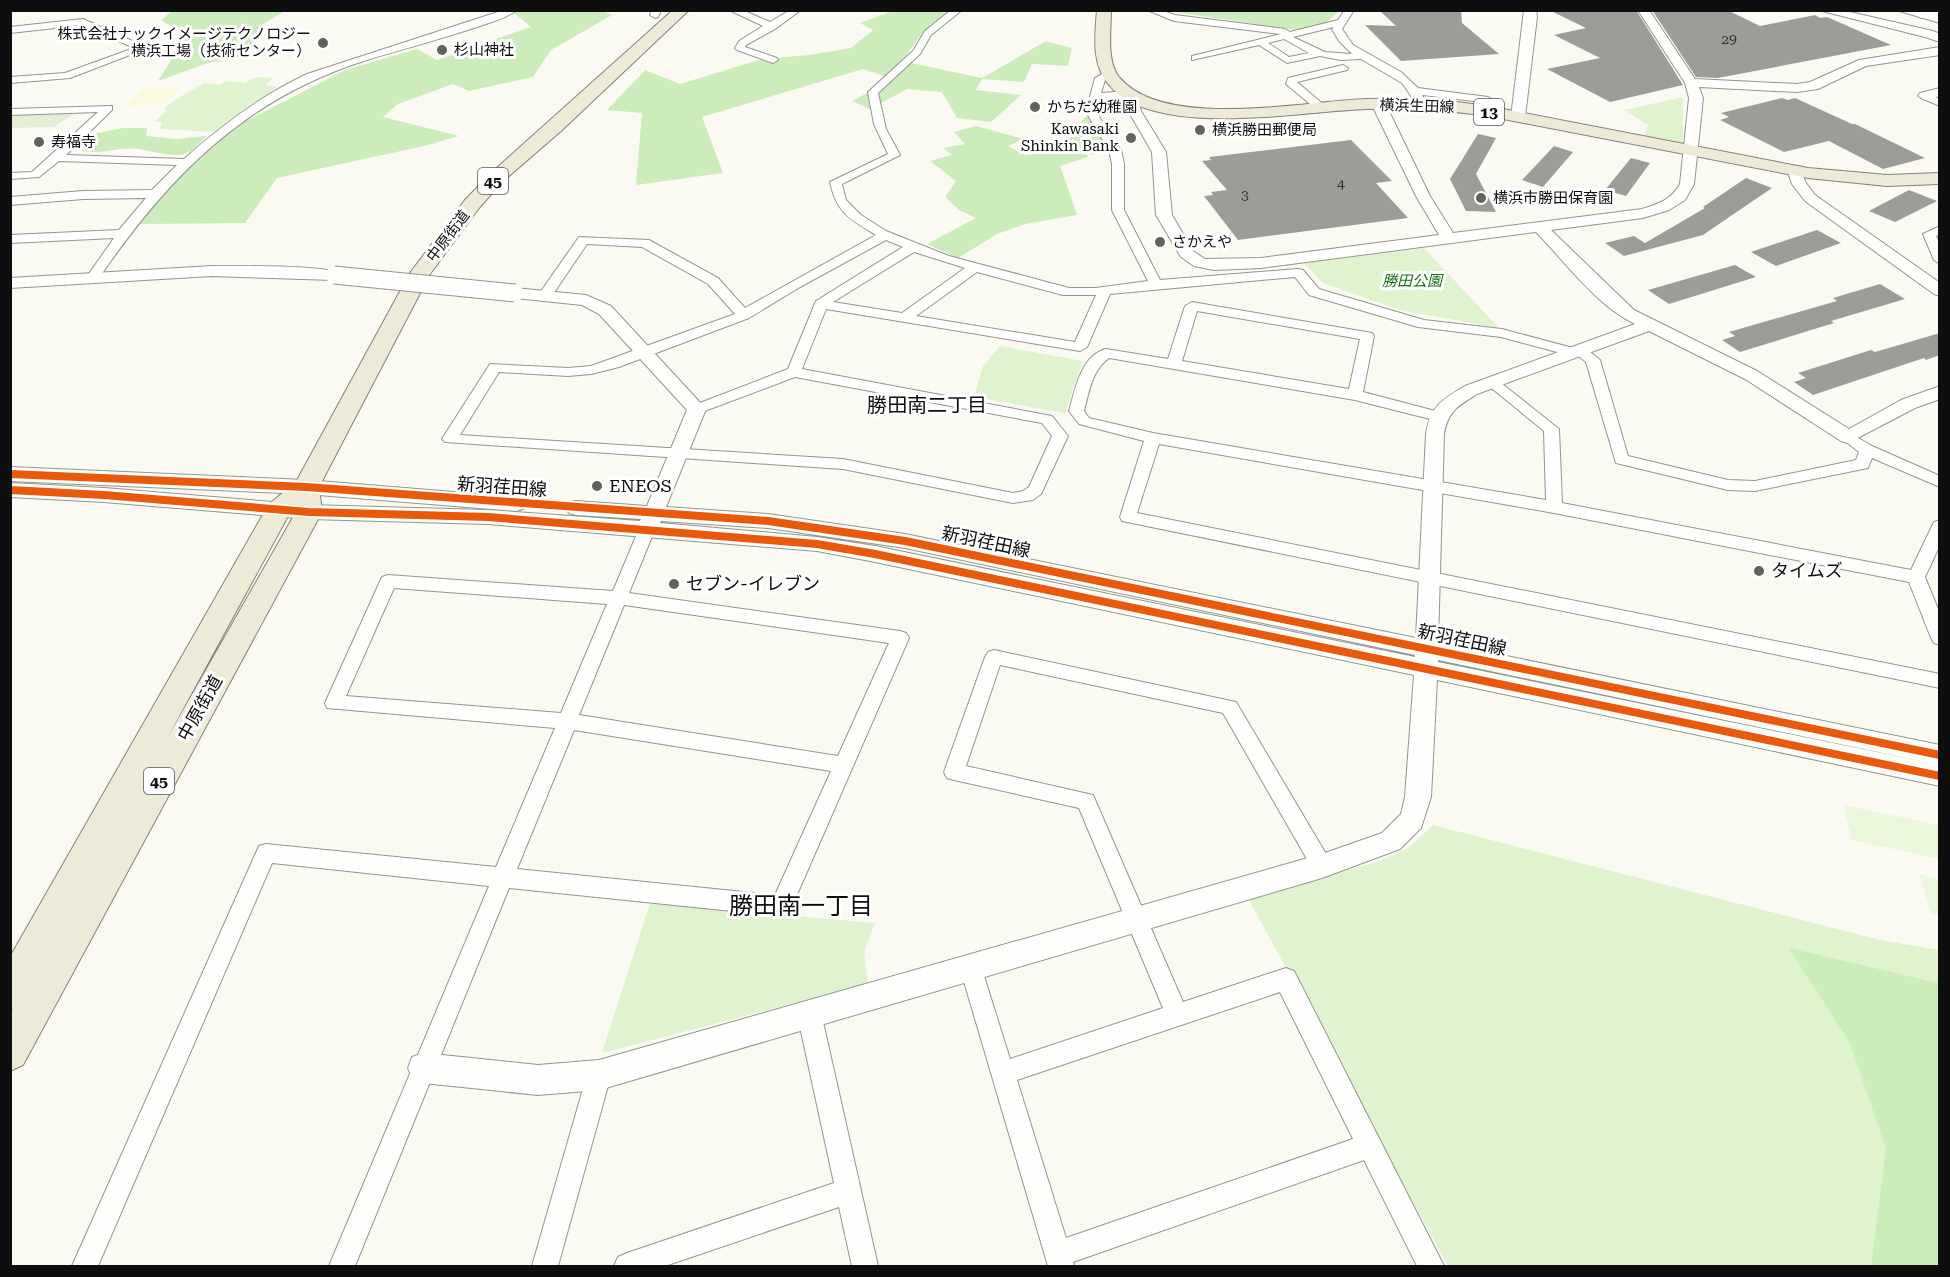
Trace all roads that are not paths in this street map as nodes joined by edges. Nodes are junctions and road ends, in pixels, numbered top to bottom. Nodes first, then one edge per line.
1 (513, 10) edge
2 (682, 10) edge
3 (733, 10) edge
4 (797, 10) edge
5 (958, 10) edge
6 (1104, 10) edge
7 (1151, 10) edge
8 (1350, 10) edge
9 (1530, 10) edge
10 (1643, 10) edge
11 (1823, 10) edge
12 (1901, 10) edge
13 (1940, 12) edge
14 (1921, 15) junction
15 (1940, 20) edge
16 (1340, 23) junction
17 (772, 27) junction
18 (10, 30) edge
19 (1290, 35) junction
20 (1224, 38) dead end
21 (1940, 39) edge
22 (1260, 42) junction
23 (1243, 46) junction
24 (1940, 51) edge
25 (1320, 53) junction
26 (1364, 56) junction
27 (1195, 58) dead end
28 (773, 60) dead end
29 (1343, 68) dead end
30 (1108, 74) junction
31 (10, 80) edge
32 (1691, 83) junction
33 (1940, 92) edge
34 (1094, 96) junction
35 (1135, 96) junction
36 (1924, 96) joint
37 (1419, 98) junction
38 (1940, 103) edge
39 (1379, 105) junction
40 (1320, 107) junction
41 (10, 112) edge
42 (1518, 117) junction
43 (1690, 150) junction
44 (56, 158) junction
45 (186, 162) junction
46 (1795, 172) junction
47 (10, 176) edge
48 (1940, 178) edge
49 (154, 194) junction
50 (10, 201) edge
51 (1539, 226) junction
52 (1940, 230) edge
53 (120, 234) junction
54 (886, 234) junction
55 (1448, 237) junction
56 (10, 239) edge
57 (911, 248) junction
58 (1940, 260) edge
59 (974, 268) junction
60 (92, 278) junction
61 (1199, 282) junction
62 (10, 283) edge
63 (1156, 284) junction
64 (1105, 290) junction
65 (1940, 291) edge
66 (544, 297) junction
67 (821, 304) junction
68 (1192, 306) junction
69 (744, 315) junction
70 (903, 318) junction
71 (1649, 325) junction
72 (1576, 351) junction
73 (642, 353) junction
74 (1174, 363) junction
75 (794, 372) junction
76 (1491, 382) junction
77 (1940, 392) edge
78 (1355, 394) junction
79 (696, 409) junction
80 (1438, 416) junction
81 (1848, 437) junction
82 (1154, 438) junction
83 (1867, 450) junction
84 (679, 455) junction
85 (10, 474) edge
86 (1940, 482) edge
87 (1432, 487) junction
88 (10, 490) edge
89 (298, 503) junction
90 (1554, 507) junction
91 (650, 521) junction
92 (1940, 526) edge
93 (1916, 577) junction
94 (1429, 579) junction
95 (618, 598) junction
96 (1940, 638) edge
97 (1426, 659) junction
98 (1940, 681) edge
99 (567, 721) junction
100 (1940, 755) edge
101 (844, 765) junction
102 (1940, 776) edge
103 (1322, 866) junction
104 (502, 876) junction
105 (1136, 920) junction
106 (971, 968) junction
107 (10, 993) edge
108 (809, 1013) junction
109 (1177, 1014) junction
110 (10, 1052) edge
111 (423, 1068) junction
112 (1003, 1073) junction
113 (599, 1075) junction
114 (1371, 1145) junction
115 (848, 1191) junction
116 (1059, 1260) edge
117 (85, 1266) edge
118 (342, 1266) edge
119 (545, 1266) edge
120 (627, 1266) edge
121 (865, 1266) edge
122 (1431, 1266) edge

1 - 45 street
2 - 89 main road, 中原街道 / 45
3 - 17 street
4 - 17 street
5 - 54 street
6 - 30 main road
7 - 19 street
8 - 16 street
9 - 42 street
10 - 32 street
11 - 21 street
12 - 14 street
13 - 14 street
14 - 15 street
16 - 19 street
16 - 26 street
17 - 28 street
18 - 31 street
19 - 22 street
19 - 25 street
20 - 23 street
22 - 23 street
22 - 25 street
23 - 27 street
24 - 32 street
25 - 26 street
26 - 37 street
29 - 40 street
30 - 34 street
30 - 35 main road, 横浜生田線 / 13
32 - 43 street
33 - 36 street
34 - 35 street
34 - 63 street
35 - 40 main road, 横浜生田線 / 13
35 - 55 street
36 - 38 street
37 - 39 main road, 横浜生田線 / 13
37 - 42 main road, 横浜生田線 / 13
39 - 40 main road, 横浜生田線 / 13
39 - 55 street
41 - 44 street
42 - 43 main road, 横浜生田線 / 13
43 - 46 main road, 横浜生田線 / 13
43 - 51 street
44 - 45 street
44 - 47 street
45 - 49 street
46 - 48 main road, 横浜生田線 / 13
46 - 65 street
49 - 50 street
49 - 53 street
51 - 55 street
51 - 71 street
52 - 58 street
53 - 56 street
53 - 60 street
54 - 57 street
54 - 69 street
57 - 59 street
57 - 67 street
59 - 64 street
59 - 70 street
60 - 62 street
60 - 66 street, bridge
61 - 63 street
61 - 68 street
61 - 72 street
63 - 64 street
64 - 70 street
66 - 69 street
66 - 73 street
67 - 70 street
67 - 75 street
68 - 74 street
68 - 78 street
69 - 73 street
71 - 72 street
71 - 81 street
72 - 76 street
72 - 83 street
73 - 79 street
73 - 84 street
74 - 78 street
74 - 82 street
75 - 79 street
75 - 84 street
76 - 80 street
76 - 90 street
77 - 81 street
78 - 80 street
79 - 84 street
80 - 87 street
81 - 83 street
82 - 87 street
82 - 94 street
83 - 86 street
84 - 91 street
85 - 89 street, 新羽荏田線
87 - 90 street
87 - 94 street
88 - 89 street, 新羽荏田線
89 - 91 street, 新羽荏田線
89 - 107 main road, 中原街道 / 45
89 - 110 main road, 中原街道 / 45
90 - 93 street
91 - 95 street
91 - 97 street, 新羽荏田線
92 - 93 street
93 - 96 street
94 - 97 street
94 - 98 street
95 - 99 street
95 - 99 street
95 - 101 street
97 - 100 street, 新羽荏田線
97 - 102 street, 新羽荏田線
97 - 103 street
99 - 101 street
99 - 104 street
101 - 104 street
103 - 105 street
103 - 105 street
104 - 111 street
104 - 117 street
105 - 106 street
105 - 109 street
106 - 108 street
106 - 112 street
108 - 113 street
108 - 115 street
109 - 112 street
109 - 114 street
111 - 113 street
111 - 118 street
112 - 116 street
113 - 119 street
114 - 116 street
114 - 122 street
115 - 120 street
115 - 121 street

